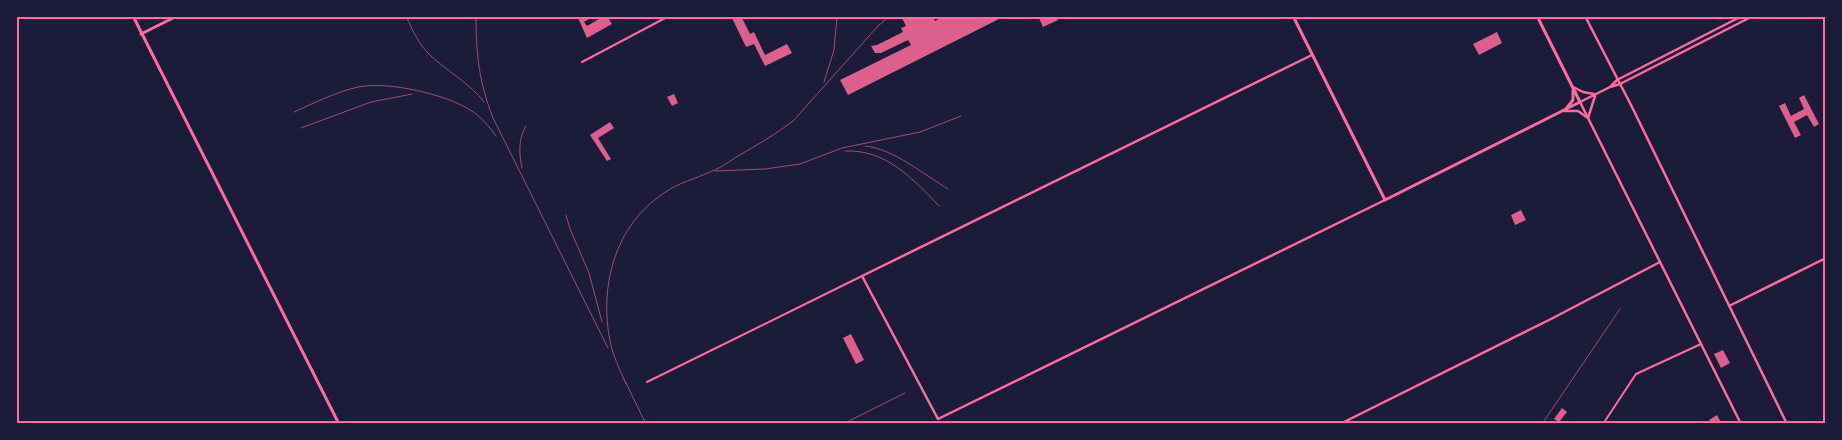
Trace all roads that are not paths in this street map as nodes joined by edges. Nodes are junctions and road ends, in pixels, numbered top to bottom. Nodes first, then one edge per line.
1 (133, 16) edge
2 (177, 16) edge
3 (669, 16) edge
4 (1293, 16) edge
5 (1537, 16) edge
6 (1585, 16) edge
7 (1742, 16) edge
8 (1753, 16) edge
9 (142, 34) junction
10 (1312, 55) junction
11 (582, 62) dead end
12 (1617, 80) junction
13 (1620, 84) junction
14 (1572, 86) junction
15 (1610, 86) junction
16 (1595, 95) junction
17 (1580, 102) junction
18 (1564, 111) junction
19 (1588, 118) junction
20 (1385, 200) junction
21 (1826, 258) edge
22 (1660, 262) junction
23 (862, 276) junction
24 (1729, 306) junction
25 (1701, 344) junction
26 (647, 382) dead end
27 (339, 424) edge
28 (1340, 424) edge
29 (1604, 424) edge
30 (1740, 424) edge
31 (1787, 424) edge

1 - 9 main road
2 - 9 main road
3 - 11 street
4 - 10 main road
5 - 14 main road
6 - 12 street
7 - 12 street
8 - 13 street
9 - 27 main road
10 - 20 main road
10 - 23 street
12 - 13 street
12 - 15 street
13 - 15 street
13 - 24 street
14 - 16 street
14 - 17 main road
14 - 18 main road
15 - 16 street
16 - 17 street
16 - 19 street
17 - 18 main road
17 - 19 street
18 - 19 street
18 - 20 main road
19 - 22 street
20 - 23 street
21 - 24 street
22 - 25 street
22 - 28 street
23 - 26 street
24 - 31 street
25 - 29 street
25 - 30 street

